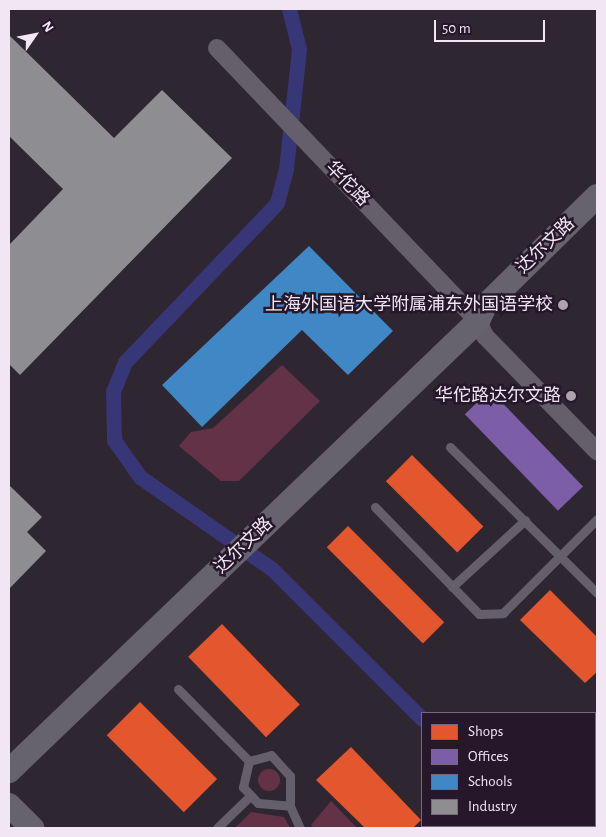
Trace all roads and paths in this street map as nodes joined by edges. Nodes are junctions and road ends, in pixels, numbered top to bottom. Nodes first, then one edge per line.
1 (217, 48) dead end
2 (597, 196) edge
3 (597, 214) edge
4 (478, 321) junction
5 (597, 437) edge
6 (450, 447) dead end
7 (597, 451) edge
8 (375, 507) dead end
9 (525, 520) junction
10 (597, 520) edge
11 (561, 556) junction
12 (452, 587) junction
13 (597, 593) edge
14 (178, 688) dead end
15 (249, 760) junction
16 (9, 771) edge
17 (251, 795) junction
18 (9, 805) edge
19 (290, 806) junction
20 (32, 828) edge
21 (217, 828) edge
22 (300, 828) edge

1 - 4 street, 华佗路
2 - 4 street, 达尔文路
3 - 4 street, 达尔文路
4 - 5 street, 华佗路
4 - 7 street, 华佗路
4 - 16 street, 达尔文路
6 - 9 lane
8 - 12 lane
9 - 11 lane
9 - 12 lane
10 - 11 lane
11 - 12 lane
11 - 13 lane
14 - 15 lane
15 - 17 lane
15 - 19 lane
17 - 19 lane
17 - 21 lane
18 - 20 street
19 - 22 lane

